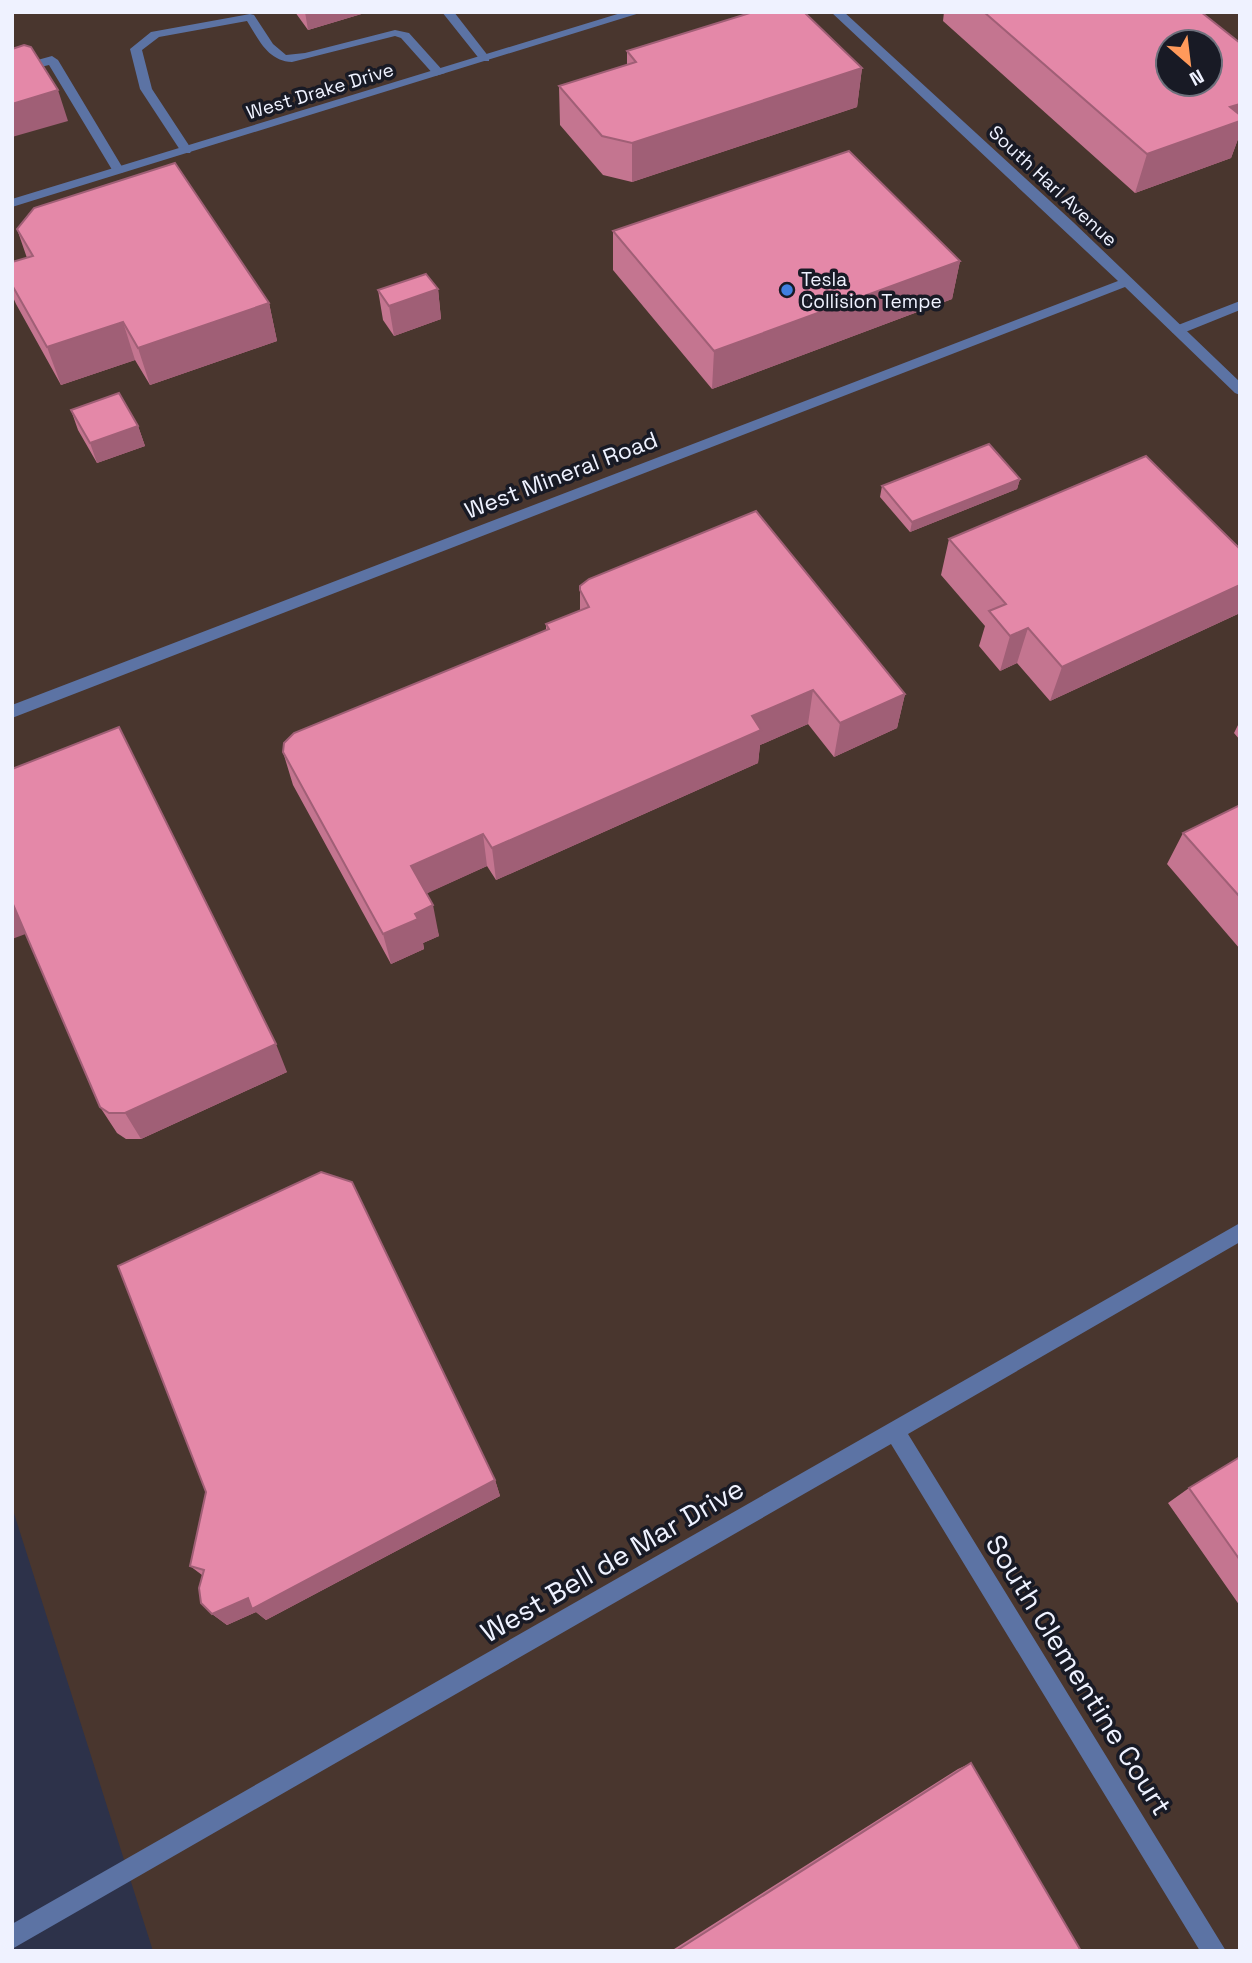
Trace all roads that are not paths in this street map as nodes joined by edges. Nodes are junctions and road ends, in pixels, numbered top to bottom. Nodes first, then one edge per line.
1 (448, 12) edge
2 (637, 12) edge
3 (837, 12) edge
4 (485, 59) junction
5 (12, 71) edge
6 (439, 73) junction
7 (186, 150) junction
8 (118, 170) junction
9 (12, 203) edge
10 (1127, 282) junction
11 (1240, 305) edge
12 (1178, 330) junction
13 (1240, 390) edge
14 (12, 712) edge
15 (1240, 1233) edge
16 (894, 1430) junction
17 (12, 1937) edge
18 (1214, 1951) edge

1 - 4 street
2 - 4 street, West Drake Drive
3 - 10 street, South Harl Avenue
4 - 6 street, West Drake Drive
5 - 8 street
6 - 7 street, West Drake Drive
6 - 7 street
7 - 8 street, West Drake Drive
8 - 9 street, West Drake Drive
10 - 12 street, South Harl Avenue
10 - 14 street, West Mineral Road
11 - 12 street
12 - 13 street, South Harl Avenue
15 - 16 street, West Bell de Mar Drive
16 - 17 street, West Bell de Mar Drive
16 - 18 street, South Clementine Court

